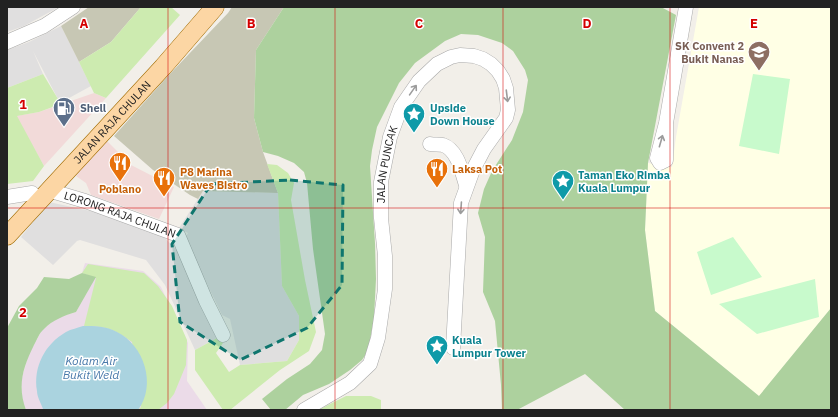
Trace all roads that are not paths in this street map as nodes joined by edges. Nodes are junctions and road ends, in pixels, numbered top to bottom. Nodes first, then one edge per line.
1 (73, 7) edge
2 (201, 7) edge
3 (215, 7) edge
4 (686, 7) edge
5 (7, 42) edge
6 (666, 123) dead end
7 (430, 144) dead end
8 (466, 185) junction
9 (40, 192) junction
10 (7, 197) edge
11 (7, 221) edge
12 (7, 236) edge
13 (224, 335) dead end
14 (453, 348) dead end
15 (304, 410) edge

1 - 5 street
2 - 9 main road, JALAN RAJA CHULAN
3 - 9 main road, JALAN RAJA CHULAN
4 - 6 street
7 - 8 street
8 -> 14 street, JALAN PUNCAK
15 -> 8 street, JALAN PUNCAK
9 - 10 street
9 - 11 main road, JALAN RAJA CHULAN
9 - 12 main road, JALAN RAJA CHULAN
9 - 13 street, LORONG RAJA CHULAN

